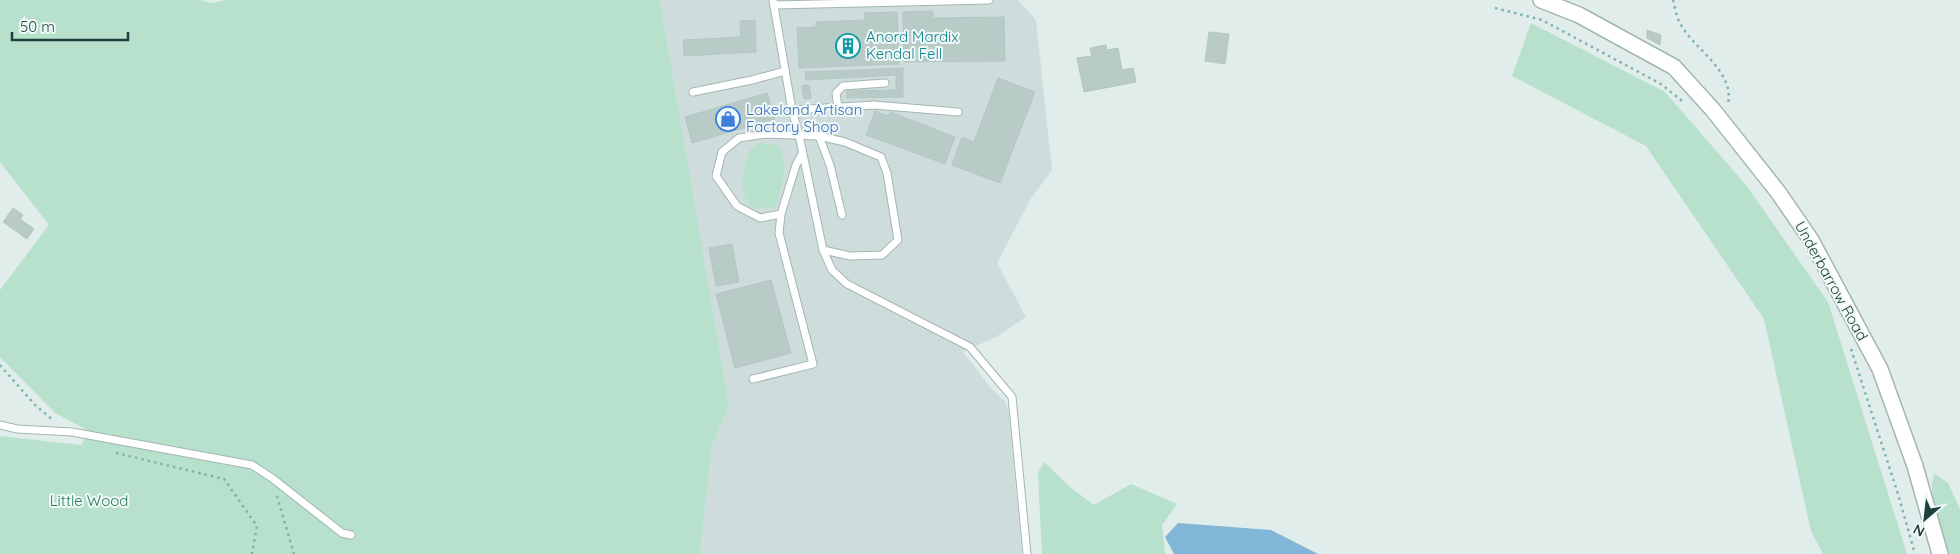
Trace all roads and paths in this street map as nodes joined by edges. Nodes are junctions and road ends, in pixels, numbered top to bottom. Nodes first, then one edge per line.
1 (989, 0) edge
2 (1541, 0) edge
3 (1673, 0) edge
4 (773, 2) edge
5 (1495, 8) dead end
6 (785, 71) junction
7 (885, 83) dead end
8 (693, 92) dead end
9 (1683, 101) dead end
10 (838, 108) junction
11 (792, 110) junction
12 (958, 112) dead end
13 (1724, 124) junction
14 (799, 135) junction
15 (819, 136) junction
16 (802, 154) junction
17 (781, 214) junction
18 (842, 215) dead end
19 (823, 250) junction
20 (1848, 342) dead end
21 (753, 379) dead end
22 (0, 425) edge
23 (272, 478) junction
24 (351, 535) dead end
25 (294, 554) edge
26 (1027, 554) edge
27 (1915, 554) edge
28 (1940, 554) edge

1 - 4 lane
2 - 13 street, Underbarrow Road
3 - 13 path
4 - 6 lane
5 - 9 path
6 - 8 lane
6 - 11 lane
7 - 10 lane
10 - 11 lane
10 - 12 lane
11 - 14 lane
13 - 28 street, Underbarrow Road
14 - 15 lane
14 - 16 lane
14 - 17 lane
15 - 18 lane
15 - 19 lane
16 - 17 lane
16 - 19 lane
17 - 21 lane
19 - 26 lane
20 - 27 path
22 - 23 lane
23 - 24 lane
23 - 25 path

